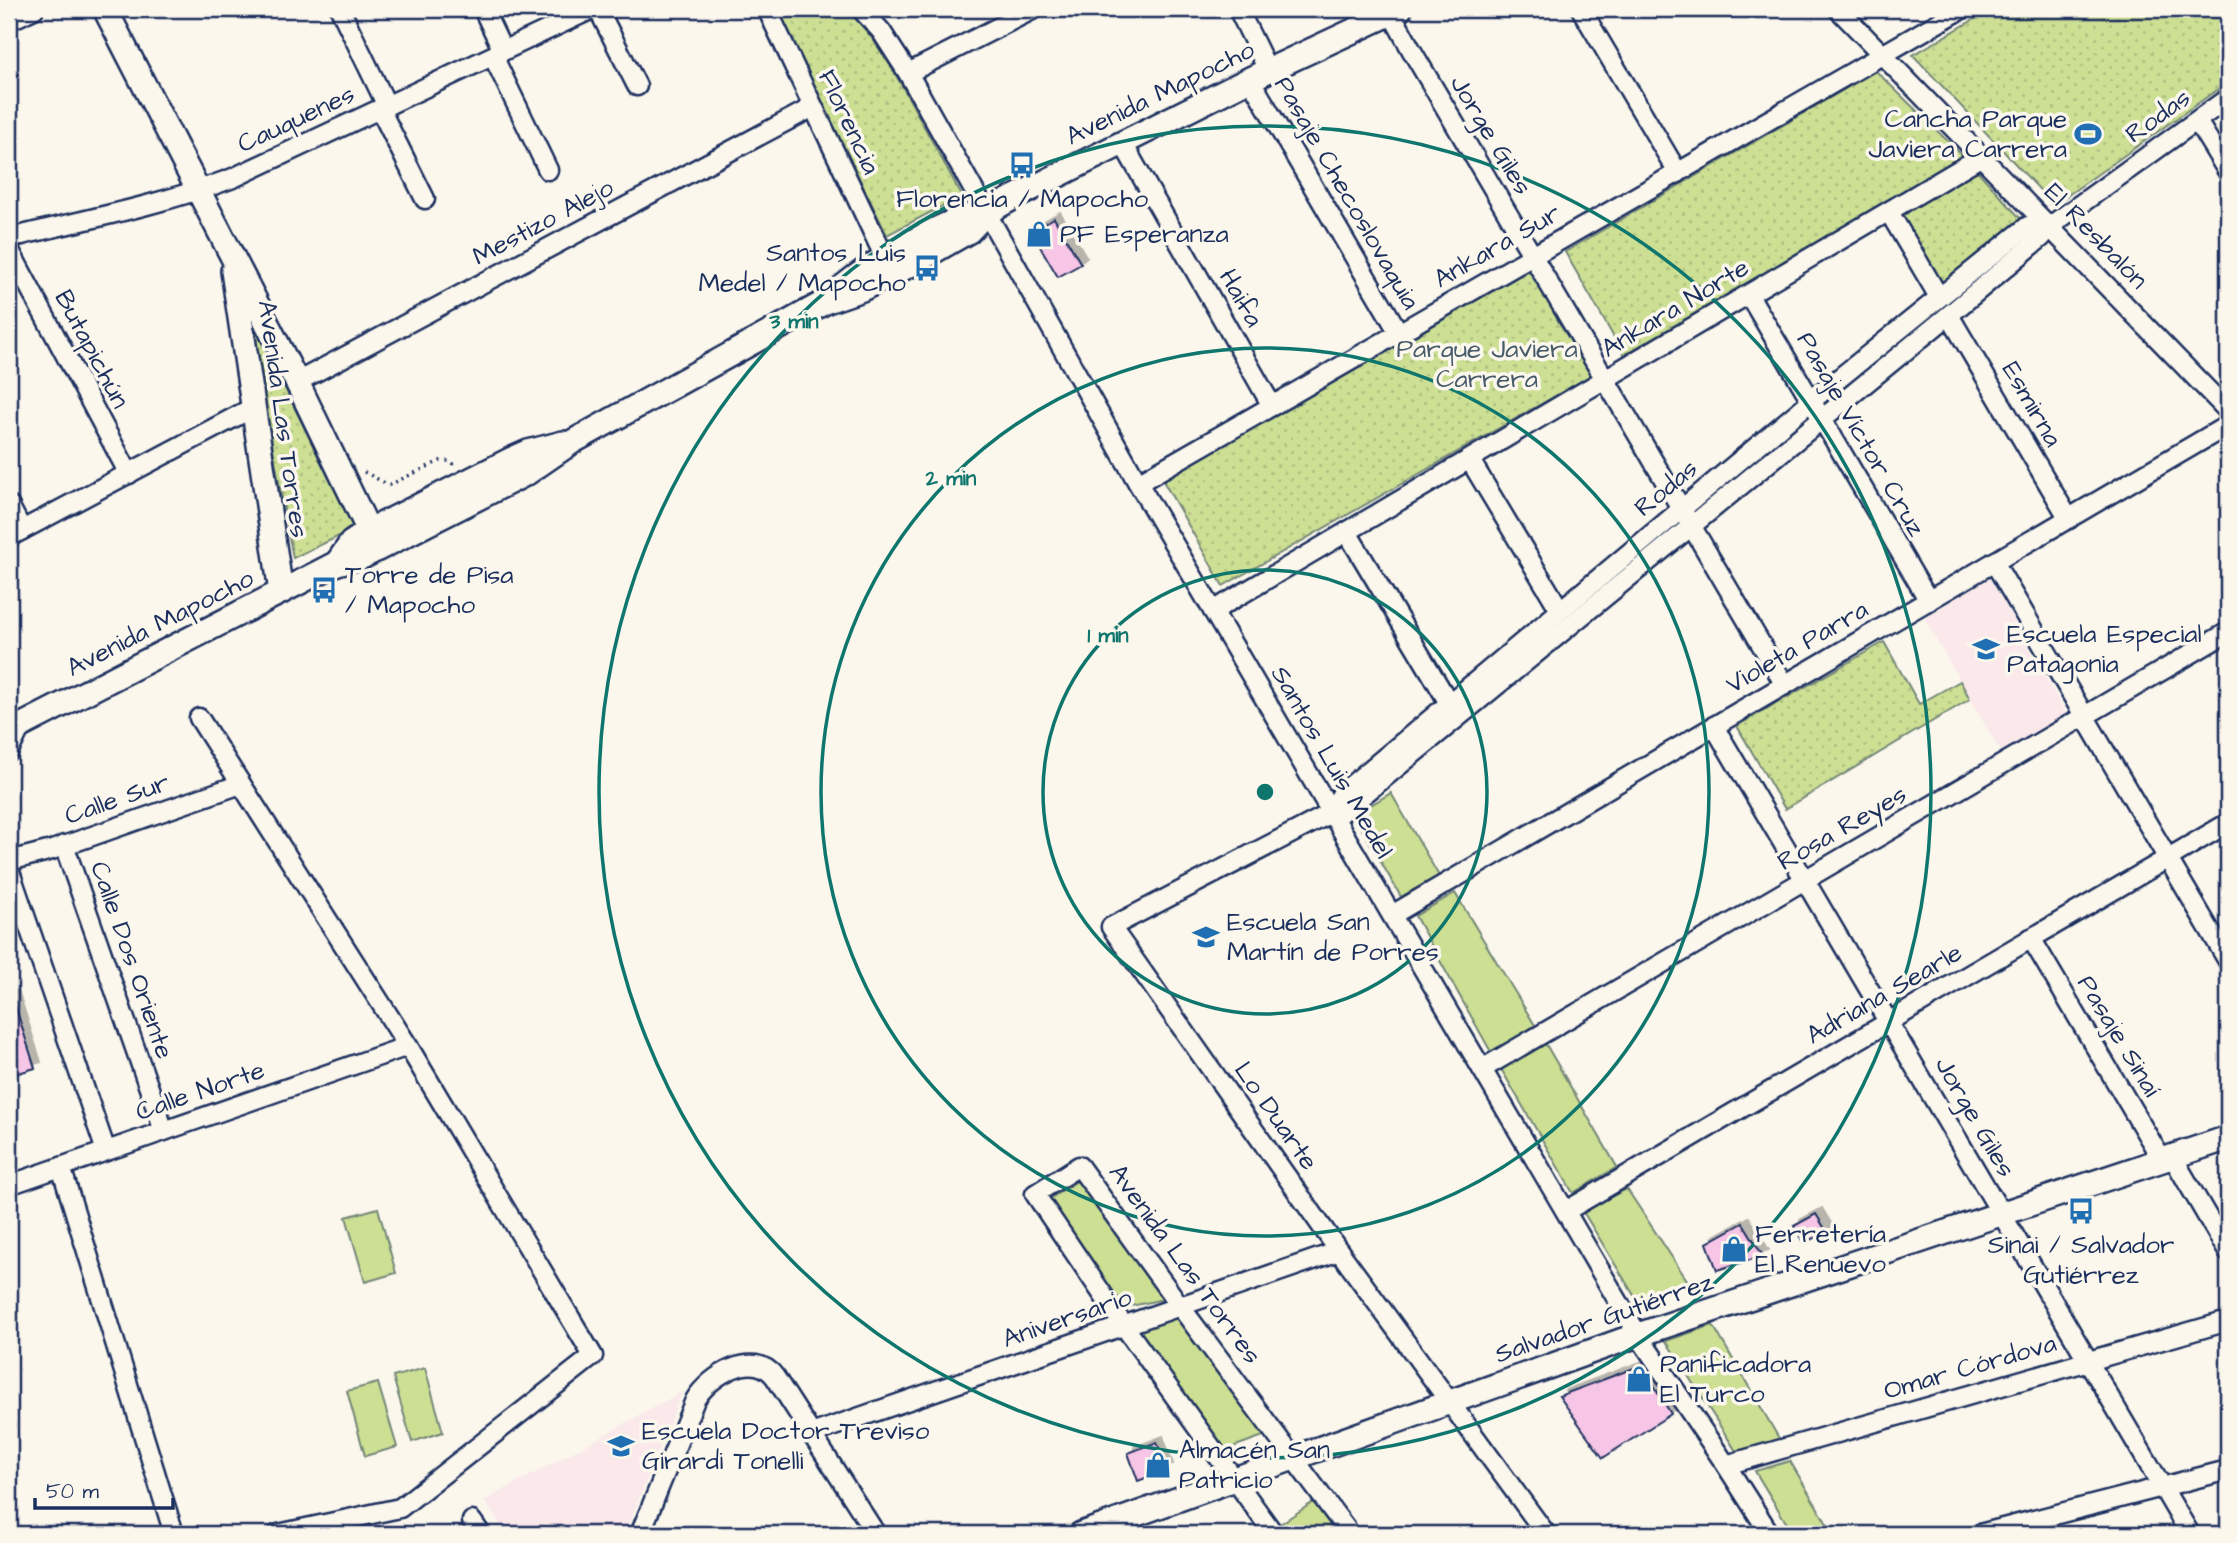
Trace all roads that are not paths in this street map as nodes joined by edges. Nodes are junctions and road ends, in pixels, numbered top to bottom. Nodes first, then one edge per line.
1 (34, 9) edge
2 (105, 9) edge
3 (340, 9) edge
4 (483, 9) edge
5 (592, 9) edge
6 (598, 9) edge
7 (767, 9) edge
8 (861, 9) edge
9 (1034, 9) edge
10 (1238, 9) edge
11 (1581, 9) edge
12 (1838, 9) edge
13 (1962, 9) edge
14 (1393, 10) edge
15 (9, 21) edge
16 (498, 53) junction
17 (1883, 55) junction
18 (908, 73) junction
19 (1259, 75) junction
20 (637, 86) dead end
21 (2228, 98) edge
22 (383, 107) junction
23 (813, 107) junction
24 (2197, 121) junction
25 (1122, 142) junction
26 (1982, 156) junction
27 (548, 170) dead end
28 (2228, 172) edge
29 (1678, 173) junction
30 (198, 191) junction
31 (425, 199) dead end
32 (1889, 212) junction
33 (986, 213) junction
34 (2050, 226) junction
35 (9, 238) edge
36 (9, 249) edge
37 (230, 254) junction
38 (1533, 256) junction
39 (885, 258) junction
40 (908, 267) junction
41 (1749, 295) junction
42 (1939, 298) junction
43 (827, 301) junction
44 (1949, 315) junction
45 (1399, 333) junction
46 (1605, 380) junction
47 (298, 382) junction
48 (1811, 401) junction
49 (1272, 406) junction
50 (252, 408) junction
51 (2228, 411) edge
52 (1821, 418) junction
53 (2228, 425) edge
54 (572, 442) junction
55 (1470, 460) junction
56 (129, 474) junction
57 (1138, 483) junction
58 (9, 505) edge
59 (1682, 509) junction
60 (2069, 519) junction
61 (1691, 525) junction
62 (369, 531) junction
63 (1347, 532) junction
64 (15, 534) edge
65 (1994, 562) junction
66 (337, 563) junction
67 (281, 592) junction
68 (1928, 601) junction
69 (1560, 610) junction
70 (1213, 611) junction
71 (2228, 632) edge
72 (1785, 685) junction
73 (1449, 703) junction
74 (2085, 717) junction
75 (200, 718) dead end
76 (1714, 726) junction
77 (15, 729) edge
78 (9, 751) edge
79 (241, 784) junction
80 (1333, 816) junction
81 (2228, 822) edge
82 (64, 845) junction
83 (2168, 858) junction
84 (9, 861) edge
85 (9, 869) edge
86 (1805, 880) junction
87 (1392, 915) junction
88 (2031, 938) junction
89 (2228, 961) edge
90 (1888, 1022) junction
91 (408, 1046) junction
92 (1482, 1069) junction
93 (164, 1131) junction
94 (2228, 1138) edge
95 (106, 1151) junction
96 (2167, 1158) junction
97 (61, 1167) junction
98 (9, 1185) edge
99 (1566, 1211) junction
100 (2001, 1213) junction
101 (1339, 1251) junction
102 (2228, 1252) edge
103 (1180, 1306) junction
104 (2228, 1321) edge
105 (1124, 1326) junction
106 (1638, 1335) junction
107 (2088, 1361) junction
108 (1451, 1402) junction
109 (811, 1434) junction
110 (1293, 1458) junction
111 (1726, 1465) junction
112 (2228, 1470) edge
113 (1234, 1479) junction
114 (2162, 1488) junction
115 (174, 1534) edge
116 (278, 1534) edge
117 (640, 1534) edge
118 (876, 1534) edge
119 (1081, 1534) edge
120 (1274, 1534) edge
121 (1350, 1534) edge
122 (1546, 1534) edge
123 (1770, 1534) edge
124 (1980, 1534) edge
125 (2190, 1534) edge

1 - 15 street
2 - 30 main road, Avenida Las Torres
3 - 22 street
4 - 16 street
5 - 16 street, Cauquenes
6 - 20 street
7 - 23 street, Florencia
8 - 18 street, Santos Luis Medel
9 - 18 street
10 - 19 street, Pasaje Checoslovaquia
11 - 29 street
12 - 17 street, El Resbalón
13 - 17 street, Ankara Sur
14 - 19 main road, Avenida Mapocho
14 - 38 street, Jorge Giles
16 - 22 street, Cauquenes
16 - 27 street
17 - 26 street, El Resbalón
17 - 29 street, Ankara Sur
18 - 33 street, Santos Luis Medel
19 - 25 main road, Avenida Mapocho
19 - 45 street, Pasaje Checoslovaquia
21 - 24 street, Rodas
22 - 30 street, Cauquenes
22 - 31 street
23 - 39 street, Florencia
23 - 47 street, Mestizo Alejo
24 - 28 street
24 - 34 street, Rodas
25 - 33 main road, Avenida Mapocho
25 - 49 street, Haifa
26 - 32 street, Ankara Norte
26 - 34 street, El Resbalón
29 - 38 street, Ankara Sur
30 - 35 street, Cauquenes
30 - 37 main road, Avenida Las Torres
32 - 41 street, Ankara Norte
32 - 42 street
33 - 39 main road, Avenida Mapocho
33 - 40 main road, Avenida Mapocho
33 - 57 street, Santos Luis Medel
34 - 42 street, Rodas
34 - 44 street, Rodas
34 - 51 street, El Resbalón
36 - 56 street, Butapichún
37 - 47 main road, Avenida Las Torres
37 - 50 main road, Avenida Las Torres
38 - 45 street, Ankara Sur
38 - 46 street, Jorge Giles
39 - 40 main road
39 - 43 main road, Avenida Mapocho
40 - 43 main road, Avenida Mapocho
41 - 46 street, Ankara Norte
41 - 48 street, Pasaje Víctor Cruz
42 - 48 street, Rodas
43 - 54 main road, Avenida Mapocho
44 - 52 street, Rodas
44 - 60 street, Esmirna
45 - 49 street, Ankara Sur
46 - 55 street, Ankara Norte
46 - 59 street, Jorge Giles
47 - 62 main road, Avenida Las Torres
48 - 52 street, Pasaje Víctor Cruz
48 - 59 street, Rodas
49 - 57 street, Ankara Sur
50 - 56 street
50 - 67 main road, Avenida Las Torres
52 - 61 street, Rodas
52 - 68 street, Pasaje Víctor Cruz
53 - 60 street, Violeta Parra
54 - 62 main road, Avenida Mapocho
54 - 66 main road, Avenida Mapocho
55 - 63 street, Ankara Norte
55 - 69 street
56 - 64 street
57 - 70 street, Santos Luis Medel
58 - 64 street
59 - 61 street, Jorge Giles
59 - 69 street, Rodas
60 - 65 street, Violeta Parra
61 - 72 street, Jorge Giles
61 - 80 street, Rodas
62 - 66 main road, Avenida Mapocho
63 - 70 street, Ankara Norte
63 - 73 street
65 - 68 street, Violeta Parra
65 - 74 street
66 - 67 main road, Avenida Mapocho
67 - 77 main road, Avenida Mapocho
68 - 72 street, Violeta Parra
69 - 73 street, Rodas
70 - 80 street, Santos Luis Medel
71 - 74 street, Rosa Reyes
72 - 76 street, Violeta Parra
73 - 80 street, Rodas
74 - 83 street
74 - 86 street, Rosa Reyes
75 - 79 street
76 - 86 street, Jorge Giles
76 - 87 street, Violeta Parra
77 - 78 street
79 - 82 street, Calle Sur
79 - 91 street
80 - 87 street, Santos Luis Medel
80 - 101 street, Lo Duarte
81 - 83 street, Adriana Searle
82 - 84 street, Calle Sur
82 - 93 street, Calle Dos Oriente
83 - 88 street, Adriana Searle
83 - 89 street
85 - 95 street
86 - 90 street, Jorge Giles
86 - 92 street, Rosa Reyes
87 - 92 street, Santos Luis Medel
88 - 90 street, Adriana Searle
88 - 96 street, Pasaje Sinaí
90 - 99 street, Adriana Searle
90 - 100 street, Jorge Giles
91 - 93 street, Calle Norte
91 - 116 street
92 - 99 street, Santos Luis Medel
93 - 95 street, Calle Norte
94 - 96 main road, Salvador Gutiérrez
95 - 97 street, Calle Norte
96 - 100 main road, Salvador Gutiérrez
96 - 102 street, Pasaje Sinaí
97 - 98 street, Calle Norte
97 - 115 street
99 - 106 street, Santos Luis Medel
100 - 106 main road, Salvador Gutiérrez
100 - 107 street, Jorge Giles
101 - 103 street, Aniversario
101 - 108 street, Lo Duarte
103 - 105 street, Aniversario
103 - 105 street, Avenida Las Torres
103 - 110 street, Avenida Las Torres
104 - 107 street, Omar Córdova
105 - 109 street, Aniversario
105 - 113 street, Avenida Las Torres
106 - 108 main road, Salvador Gutiérrez
106 - 111 street, Santos Luis Medel
107 - 111 street, Omar Córdova
107 - 114 street, Jorge Giles
108 - 110 main road, Salvador Gutiérrez
108 - 122 street, Lo Duarte
109 - 117 street
109 - 118 street
110 - 113 main road, Salvador Gutiérrez
110 - 121 street, Avenida Las Torres
111 - 123 street, Santos Luis Medel
112 - 114 street
113 - 119 main road, Salvador Gutiérrez
113 - 120 street, Avenida Las Torres
114 - 124 street
114 - 125 street, Jorge Giles

